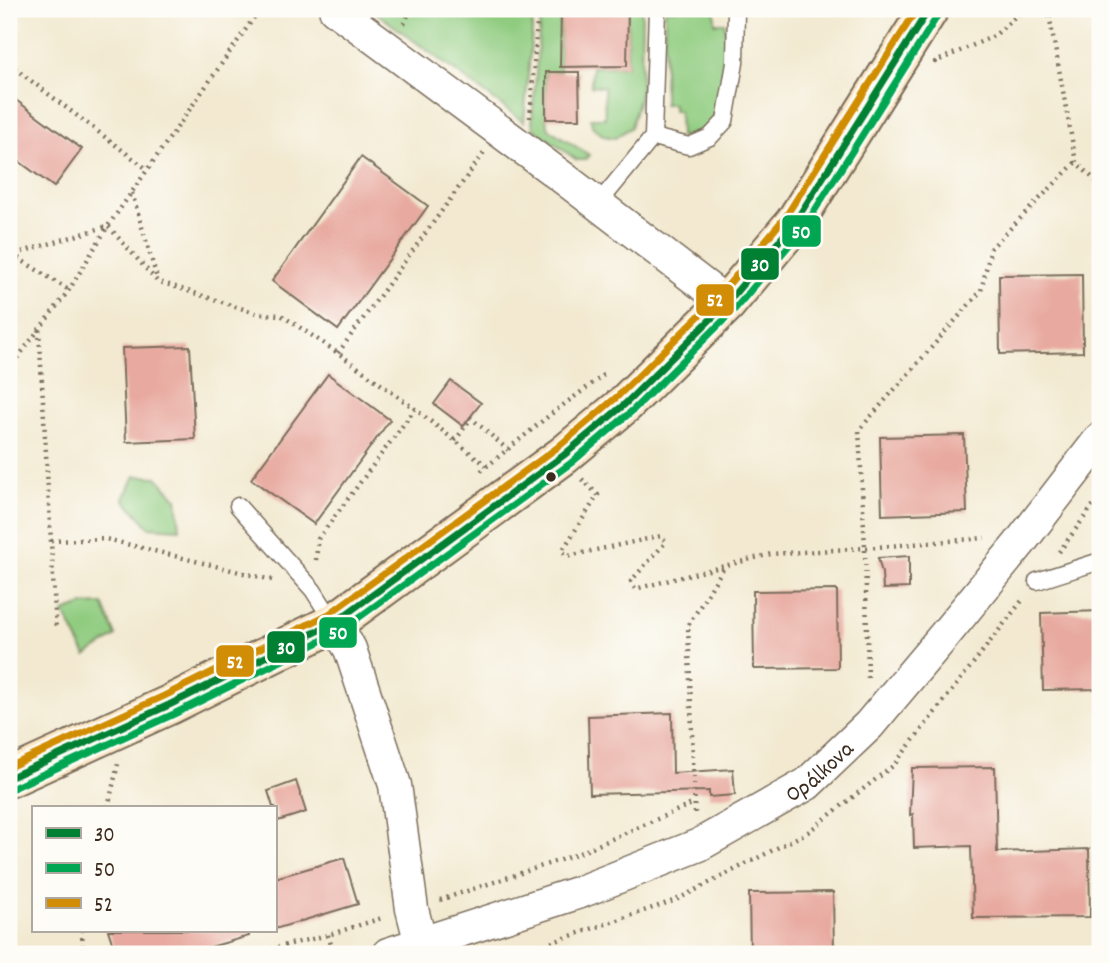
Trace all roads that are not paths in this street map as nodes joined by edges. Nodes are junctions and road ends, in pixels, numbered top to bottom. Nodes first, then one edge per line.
1 (335, 9) edge
2 (657, 9) edge
3 (736, 9) edge
4 (929, 9) edge
5 (653, 137) junction
6 (598, 204) junction
7 (727, 303) junction
8 (1100, 439) edge
9 (238, 506) dead end
10 (1100, 561) edge
11 (1037, 581) dead end
12 (334, 623) junction
13 (9, 778) edge
14 (421, 943) junction
15 (387, 954) edge

1 - 6 street
2 - 5 lane
3 - 5 lane
4 - 7 street
5 - 6 lane
6 - 7 street
7 - 12 street
8 - 14 street, Opálkova
9 - 12 lane
10 - 11 lane
12 - 13 street
12 - 14 street
14 - 15 street, Opálkova

